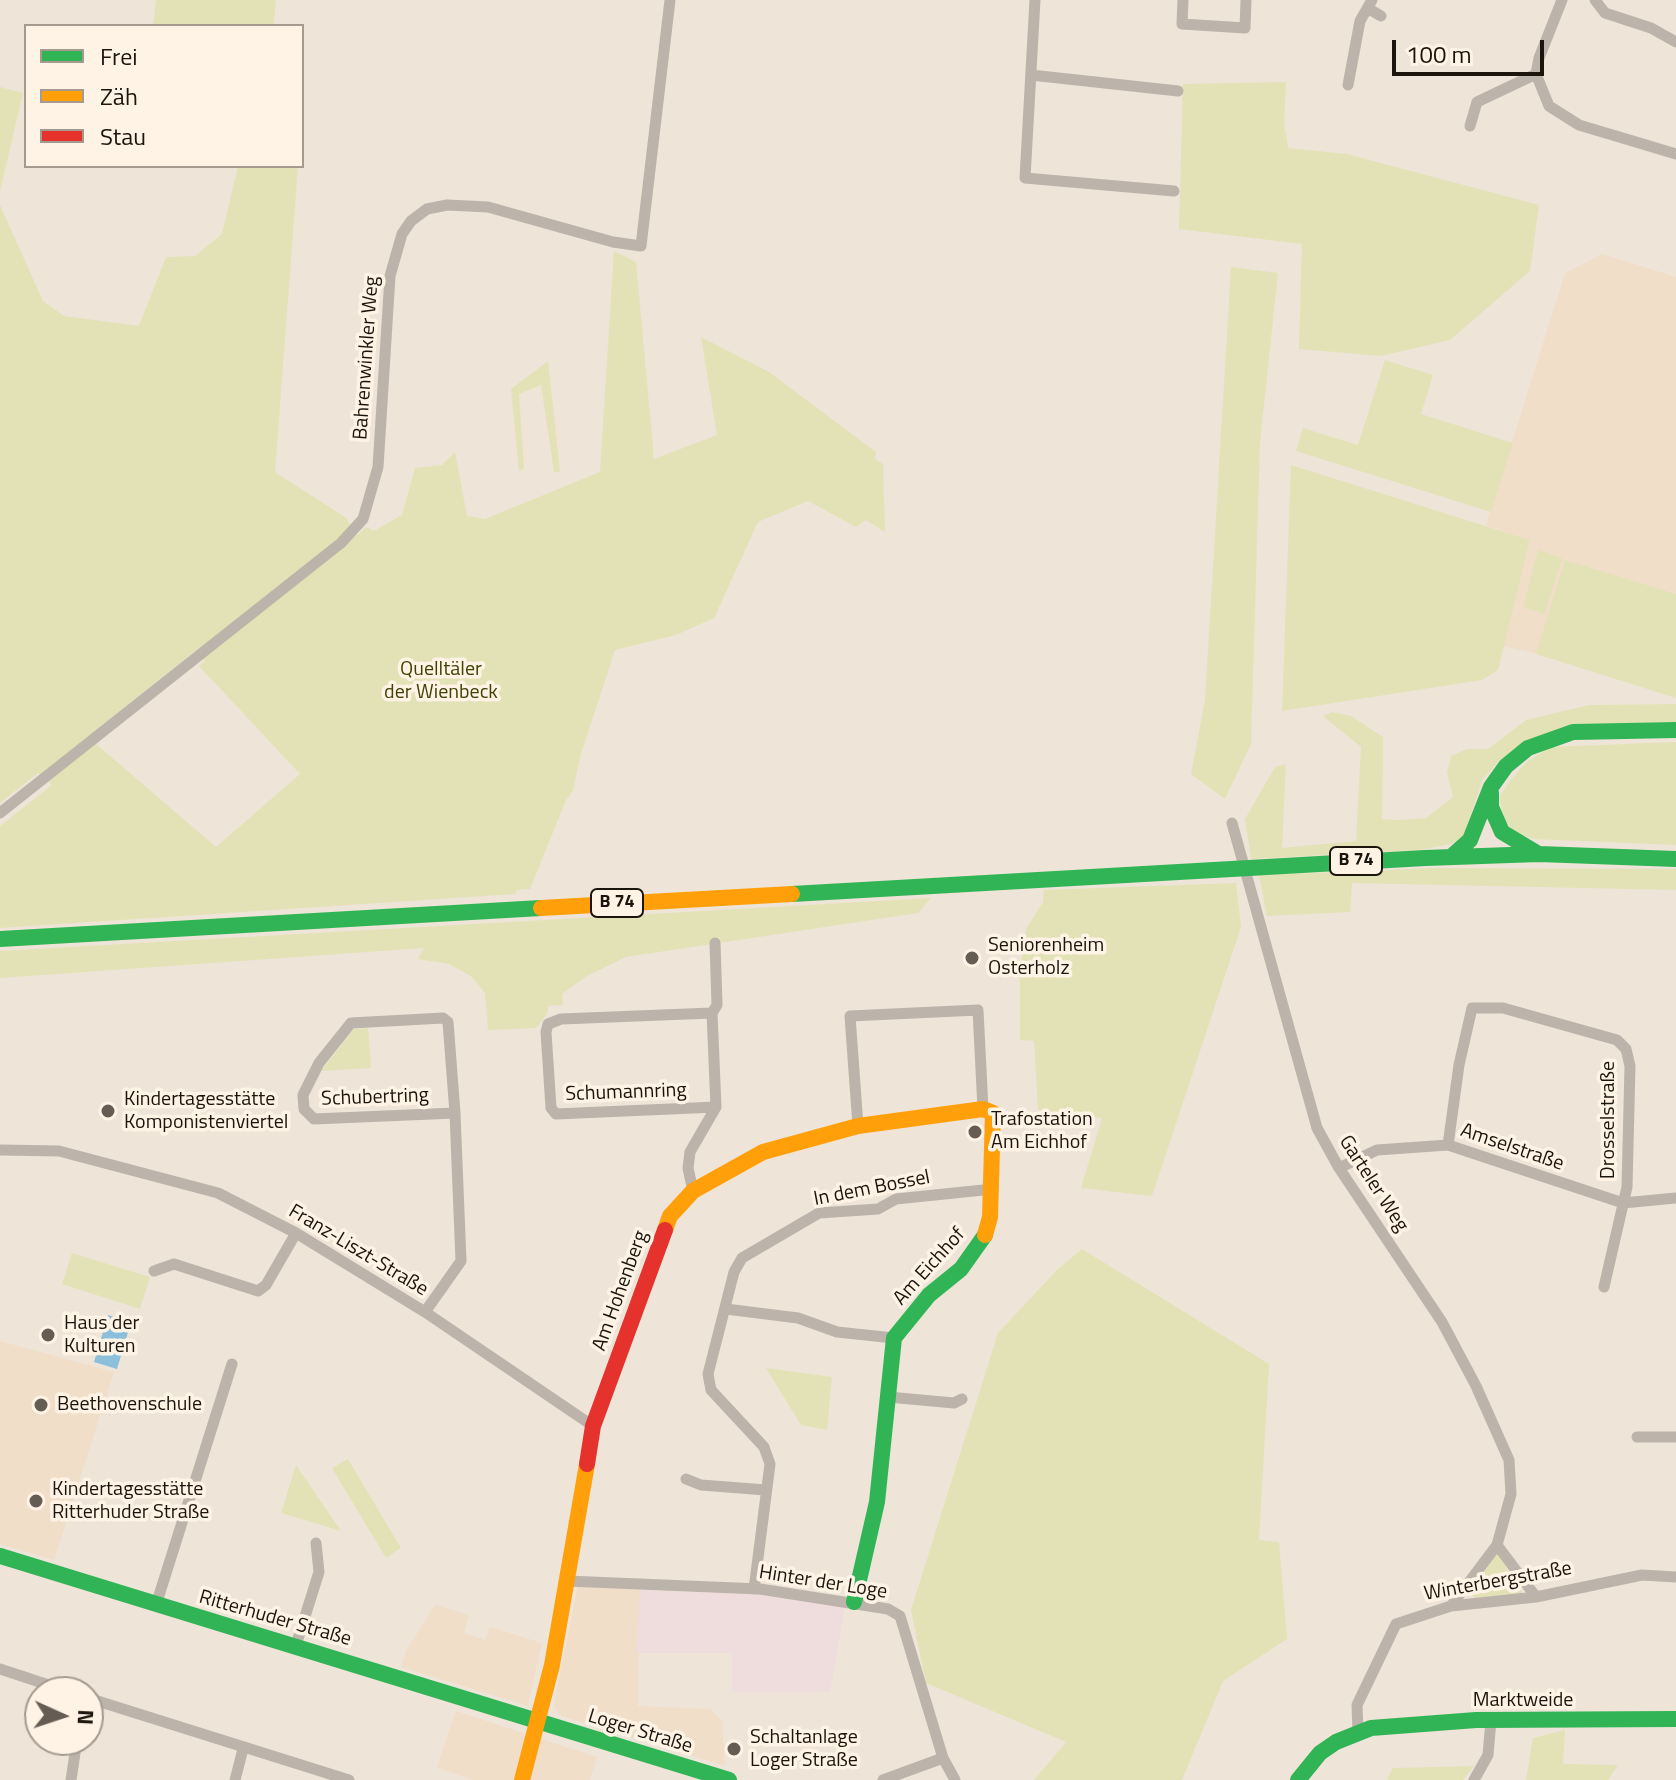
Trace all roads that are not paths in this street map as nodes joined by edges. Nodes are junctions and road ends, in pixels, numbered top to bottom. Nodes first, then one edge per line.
1 (670, 0) edge
2 (1035, 0) edge
3 (1183, 0) edge
4 (1246, 0) edge
5 (1562, 0) edge
6 (1595, 0) edge
7 (1370, 5) edge
8 (1381, 16) dead end
9 (1676, 42) edge
10 (1536, 74) junction
11 (1031, 75) junction
12 (1348, 85) dead end
13 (1178, 91) dead end
14 (1470, 126) dead end
15 (1676, 154) edge
16 (1174, 191) dead end
17 (1676, 730) edge
18 (1491, 787) junction
19 (0, 813) edge
20 (1232, 823) dead end
21 (1539, 854) junction
22 (1451, 857) junction
23 (1676, 859) edge
24 (0, 939) edge
25 (715, 943) dead end
26 (712, 1013) junction
27 (716, 1107) junction
28 (988, 1111) junction
29 (455, 1113) junction
30 (858, 1126) junction
31 (1448, 1145) junction
32 (0, 1150) edge
33 (1339, 1168) junction
34 (993, 1189) junction
35 (693, 1191) junction
36 (1676, 1198) edge
37 (1623, 1203) junction
38 (296, 1233) junction
39 (154, 1271) dead end
40 (1604, 1287) dead end
41 (726, 1309) junction
42 (425, 1312) junction
43 (894, 1338) junction
44 (232, 1364) dead end
45 (888, 1397) junction
46 (962, 1399) dead end
47 (593, 1426) junction
48 (1637, 1437) dead end
49 (1676, 1437) edge
50 (686, 1479) dead end
51 (766, 1490) junction
52 (316, 1543) dead end
53 (1497, 1545) junction
54 (0, 1556) edge
55 (1676, 1577) edge
56 (567, 1581) junction
57 (754, 1589) junction
58 (1536, 1597) junction
59 (854, 1602) junction
60 (156, 1605) junction
61 (1451, 1606) junction
62 (296, 1645) junction
63 (0, 1669) edge
64 (24, 1677) edge
65 (104, 1703) edge
66 (1676, 1719) edge
67 (1491, 1720) junction
68 (539, 1721) junction
69 (1365, 1730) junction
70 (243, 1749) junction
71 (75, 1756) edge
72 (943, 1758) junction
73 (71, 1780) edge
74 (235, 1780) edge
75 (349, 1780) edge
76 (522, 1780) edge
77 (729, 1780) edge
78 (883, 1780) edge
79 (955, 1780) edge
80 (1298, 1780) edge
81 (1474, 1780) edge

1 - 19 street, Bahrenwinkler Weg
2 - 11 street
3 - 4 street
5 - 10 street
6 - 9 street
7 - 8 street
7 - 12 street
10 - 14 street
10 - 15 street
11 - 13 street
11 - 16 street
17 - 18 street
18 - 21 street
18 - 22 street
20 - 33 street, Garteler Weg
21 - 22 street, B 74
21 - 23 street, B 74
22 - 24 street, B 74
25 - 26 street, Schumannring
26 - 27 street, Schumannring
26 - 27 street, Schumannring
27 - 35 street, Schumannring
28 - 30 street, Am Hohenberg
28 - 30 street
28 - 34 street, Am Eichhof
29 - 29 street, Schubertring
29 - 42 street, Schubertring
30 - 35 street, Am Hohenberg
31 - 33 street, Amselstraße
31 - 37 street, Amselstraße
31 - 37 street, Drosselstraße
32 - 38 street, Franz-Liszt-Straße
33 - 53 street, Garteler Weg
34 - 41 street, In dem Bossel
34 - 43 street, Am Eichhof
35 - 47 street, Am Hohenberg
36 - 37 street, Amselstraße
37 - 40 street
38 - 39 street
38 - 42 street, Franz-Liszt-Straße
41 - 43 street
41 - 51 street, In dem Bossel
42 - 47 street, Franz-Liszt-Straße
43 - 45 street
44 - 60 street
45 - 46 street
45 - 59 street
47 - 56 street, Am Hohenberg
48 - 49 street
50 - 51 street
51 - 57 street, In dem Bossel
52 - 62 street
53 - 58 street
53 - 61 street, Garteler Weg
54 - 60 street, Ritterhuder Straße
55 - 58 street, Winterbergstraße
56 - 57 street, Hinter der Loge
56 - 68 street, Am Hohenberg
57 - 59 street, Hinter der Loge
58 - 61 street, Winterbergstraße
59 - 72 street, Hinter der Loge
60 - 62 street, Ritterhuder Straße
61 - 69 street, Winterbergstraße
62 - 68 street, Ritterhuder Straße
63 - 64 street
65 - 70 street
66 - 67 street, Marktweide
67 - 69 street, Marktweide
67 - 81 street
68 - 76 street, Am Hohenberg
68 - 77 street, Loger Straße
69 - 80 street
70 - 74 street
70 - 75 street
71 - 73 street
72 - 78 street
72 - 79 street, Hinter der Loge

